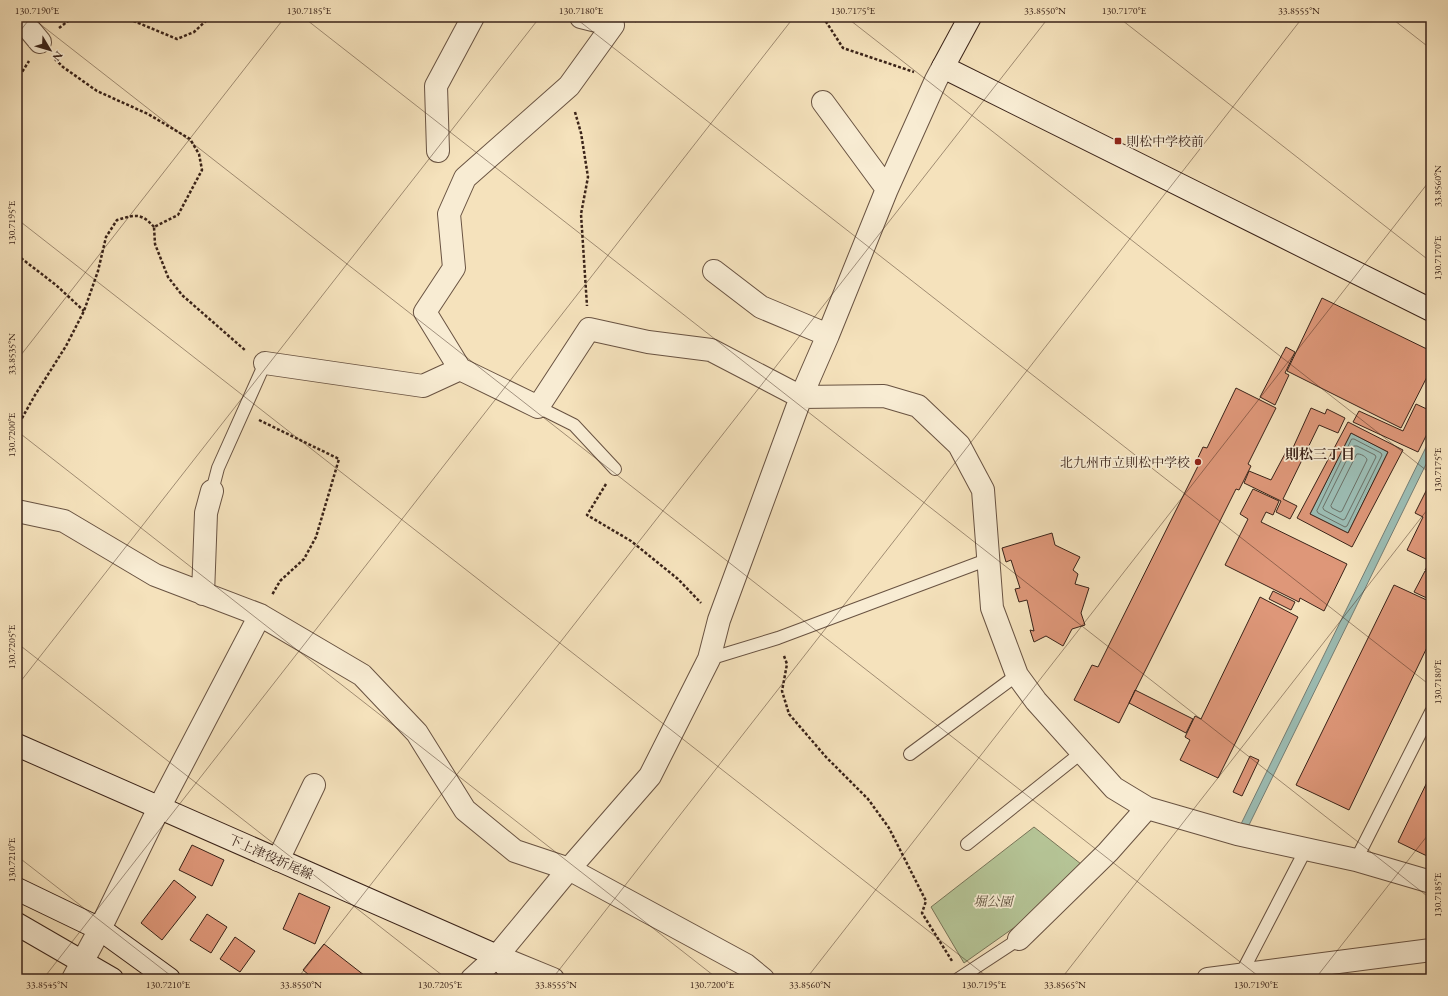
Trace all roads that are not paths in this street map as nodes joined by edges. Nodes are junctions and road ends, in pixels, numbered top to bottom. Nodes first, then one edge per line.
1 (473, 17) edge
2 (581, 17) edge
3 (970, 17) edge
4 (17, 18) edge
5 (40, 42) road end
6 (939, 73) junction
7 (823, 102) dead end
8 (438, 151) dead end
9 (887, 189) junction
10 (714, 272) dead end
11 (1431, 310) edge
12 (828, 335) junction
13 (265, 363) joint
14 (460, 369) junction
15 (801, 398) junction
16 (538, 408) junction
17 (615, 469) road end
18 (212, 491) joint
19 (17, 511) edge
20 (989, 559) junction
21 (203, 594) junction
22 (260, 615) junction
23 (709, 659) junction
24 (1017, 675) junction
25 (1431, 712) edge
26 (17, 745) edge
27 (1081, 753) junction
28 (910, 754) dead end
29 (314, 785) dead end
30 (159, 808) junction
31 (1147, 808) junction
32 (967, 844) dead end
33 (1306, 849) junction
34 (278, 860) junction
35 (1356, 860) junction
36 (570, 869) junction
37 (1431, 882) edge
38 (17, 889) edge
39 (17, 924) edge
40 (100, 929) junction
41 (1020, 939) joint
42 (1431, 950) edge
43 (497, 956) junction
44 (78, 970) edge
45 (1279, 974) edge
46 (1243, 977) edge
47 (960, 978) edge
48 (112, 979) edge
49 (168, 979) edge
50 (472, 979) edge
51 (517, 979) edge
52 (553, 979) edge
53 (763, 979) edge
54 (1208, 979) edge

1 - 8 street
2 - 14 street
3 - 6 street
4 - 5 street
6 - 9 street
6 - 11 street
7 - 9 street
9 - 12 street
10 - 12 street
12 - 15 street
13 - 14 street
13 - 18 lane
14 - 16 street
15 - 16 street
15 - 20 street
15 - 23 street
16 - 17 lane
18 - 21 street
19 - 21 street
20 - 23 lane
20 - 24 street
21 - 22 street
22 - 30 street
22 - 36 street
23 - 36 street
24 - 27 street
24 - 28 lane
25 - 35 lane
26 - 30 street, 下上津役折尾線
27 - 31 street
27 - 32 lane
29 - 34 street
30 - 34 street, 下上津役折尾線
30 - 40 street
31 - 33 street
31 - 41 street
33 - 35 street
33 - 46 lane
34 - 43 street, 下上津役折尾線
35 - 37 street
36 - 43 street
36 - 53 street
38 - 40 street
39 - 44 street
40 - 44 street
40 - 49 street
41 - 47 lane
42 - 45 street
43 - 50 street
43 - 51 street, 下上津役折尾線
43 - 52 street
44 - 48 street
45 - 46 street
46 - 54 street

